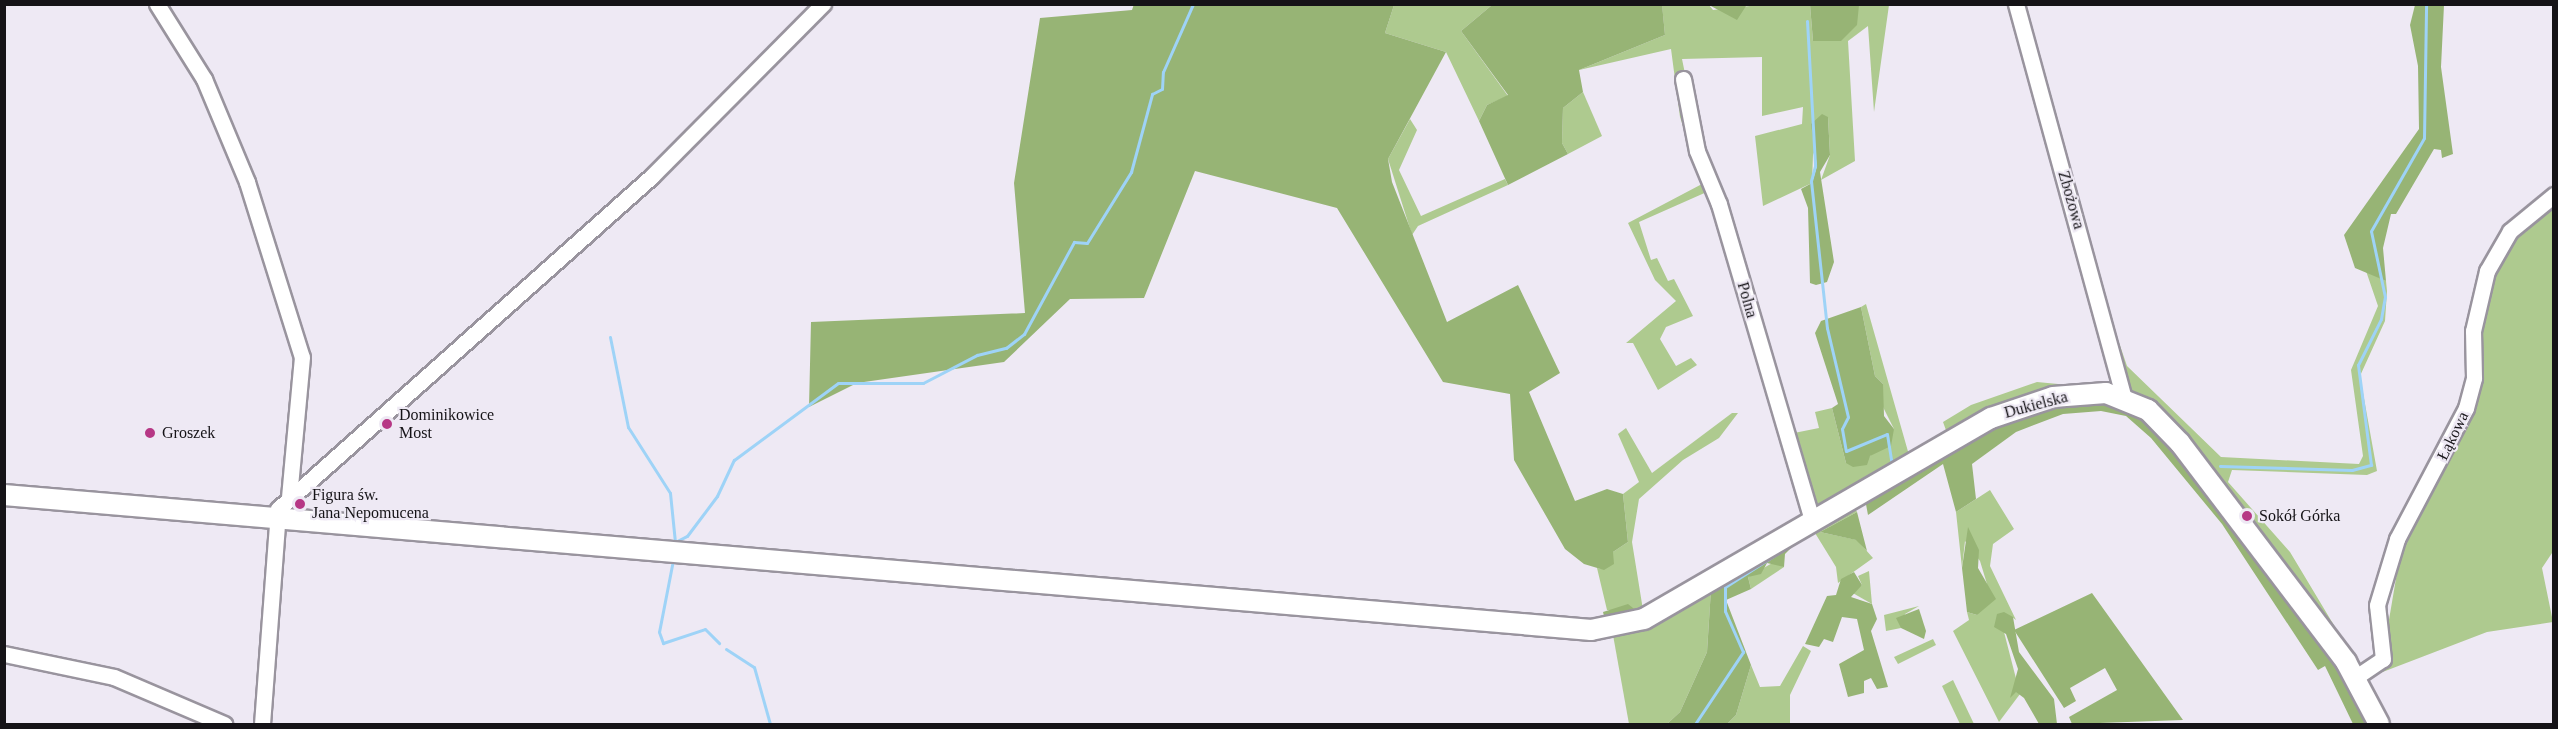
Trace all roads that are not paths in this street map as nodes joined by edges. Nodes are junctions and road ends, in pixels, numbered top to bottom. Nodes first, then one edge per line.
1 (157, 4) edge
2 (823, 4) edge
3 (2016, 4) edge
4 (1683, 79) dead end
5 (2553, 195) edge
6 (2122, 396) junction
7 (4, 495) edge
8 (289, 496) junction
9 (277, 517) junction
10 (1812, 521) junction
11 (4, 654) edge
12 (2356, 677) junction
13 (224, 724) edge
14 (262, 724) edge
15 (2379, 724) edge

1 - 8 street
2 - 8 street
3 - 6 street, Zbożowa
4 - 10 street, Polna
5 - 12 street, Łąkowa
6 - 10 main road, Dukielska
6 - 12 main road, Dukielska
7 - 9 main road
8 - 9 street
9 - 10 main road, Dukielska
9 - 14 street
11 - 13 street
12 - 15 main road, Dukielska

